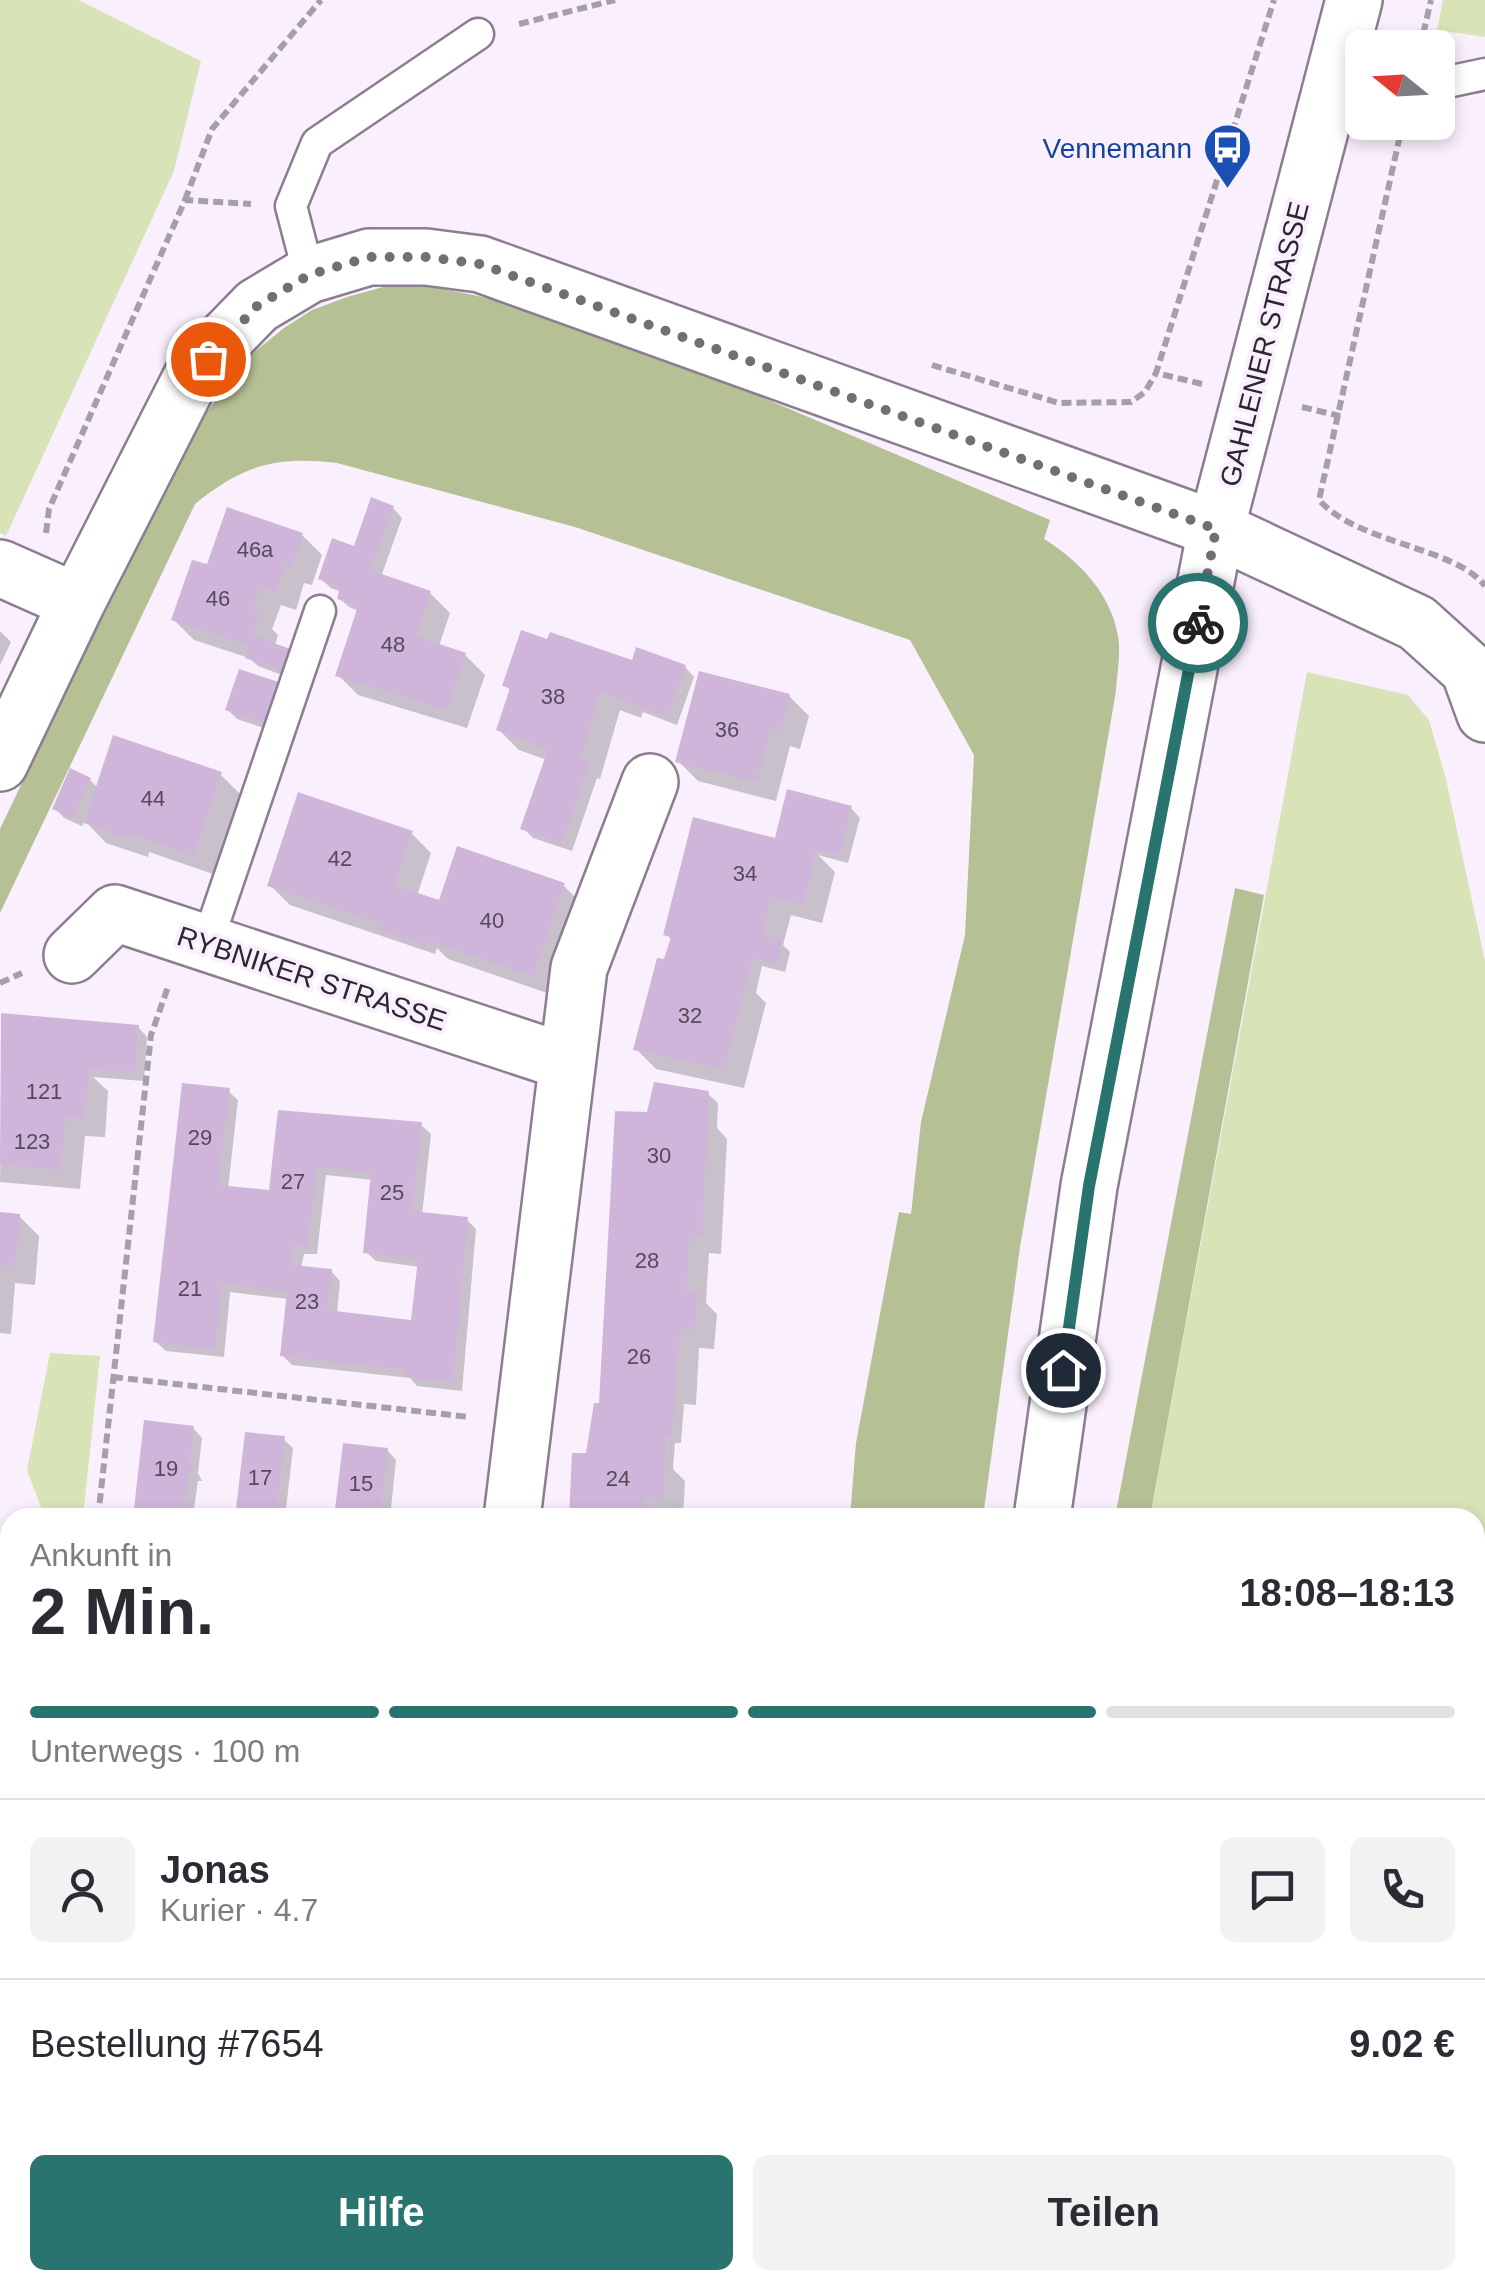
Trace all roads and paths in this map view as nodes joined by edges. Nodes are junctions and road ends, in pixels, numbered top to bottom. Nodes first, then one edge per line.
1 (321, 0) edge
2 (614, 0) edge
3 (1274, 0) edge
4 (1354, 0) edge
5 (1431, 0) edge
6 (1352, 30) edge
7 (1424, 30) edge
8 (478, 34) joint
9 (1485, 74) edge
10 (1455, 80) edge
11 (1345, 85) edge
12 (1399, 140) edge
13 (185, 200) dead end
14 (309, 275) junction
15 (1250, 395) junction
16 (1216, 529) junction
17 (0, 568) edge
18 (1485, 586) edge
19 (77, 602) junction
20 (320, 611) dead end
21 (1485, 714) edge
22 (0, 763) edge
23 (650, 782) dead end
24 (197, 940) junction
25 (72, 955) dead end
26 (566, 1062) junction
27 (113, 1377) junction
28 (524, 1423) junction
29 (99, 1508) edge
30 (513, 1508) edge
31 (1043, 1508) edge

1 - 13 path
2 - 8 path
3 - 15 path
4 - 6 street, GAHLENER STRASSE
5 - 7 path
8 - 14 lane
9 - 10 lane
11 - 15 street, GAHLENER STRASSE
12 - 18 path
14 - 16 street
14 - 19 street
15 - 16 street, GAHLENER STRASSE
16 - 21 street
16 - 31 street, GAHLENER STRASSE
17 - 19 street
19 - 22 street
20 - 24 lane
23 - 26 street
24 - 25 street, RYBNIKER STRASSE
24 - 26 street, RYBNIKER STRASSE
24 - 27 path
26 - 28 street
27 - 28 path
27 - 29 path
28 - 30 street

